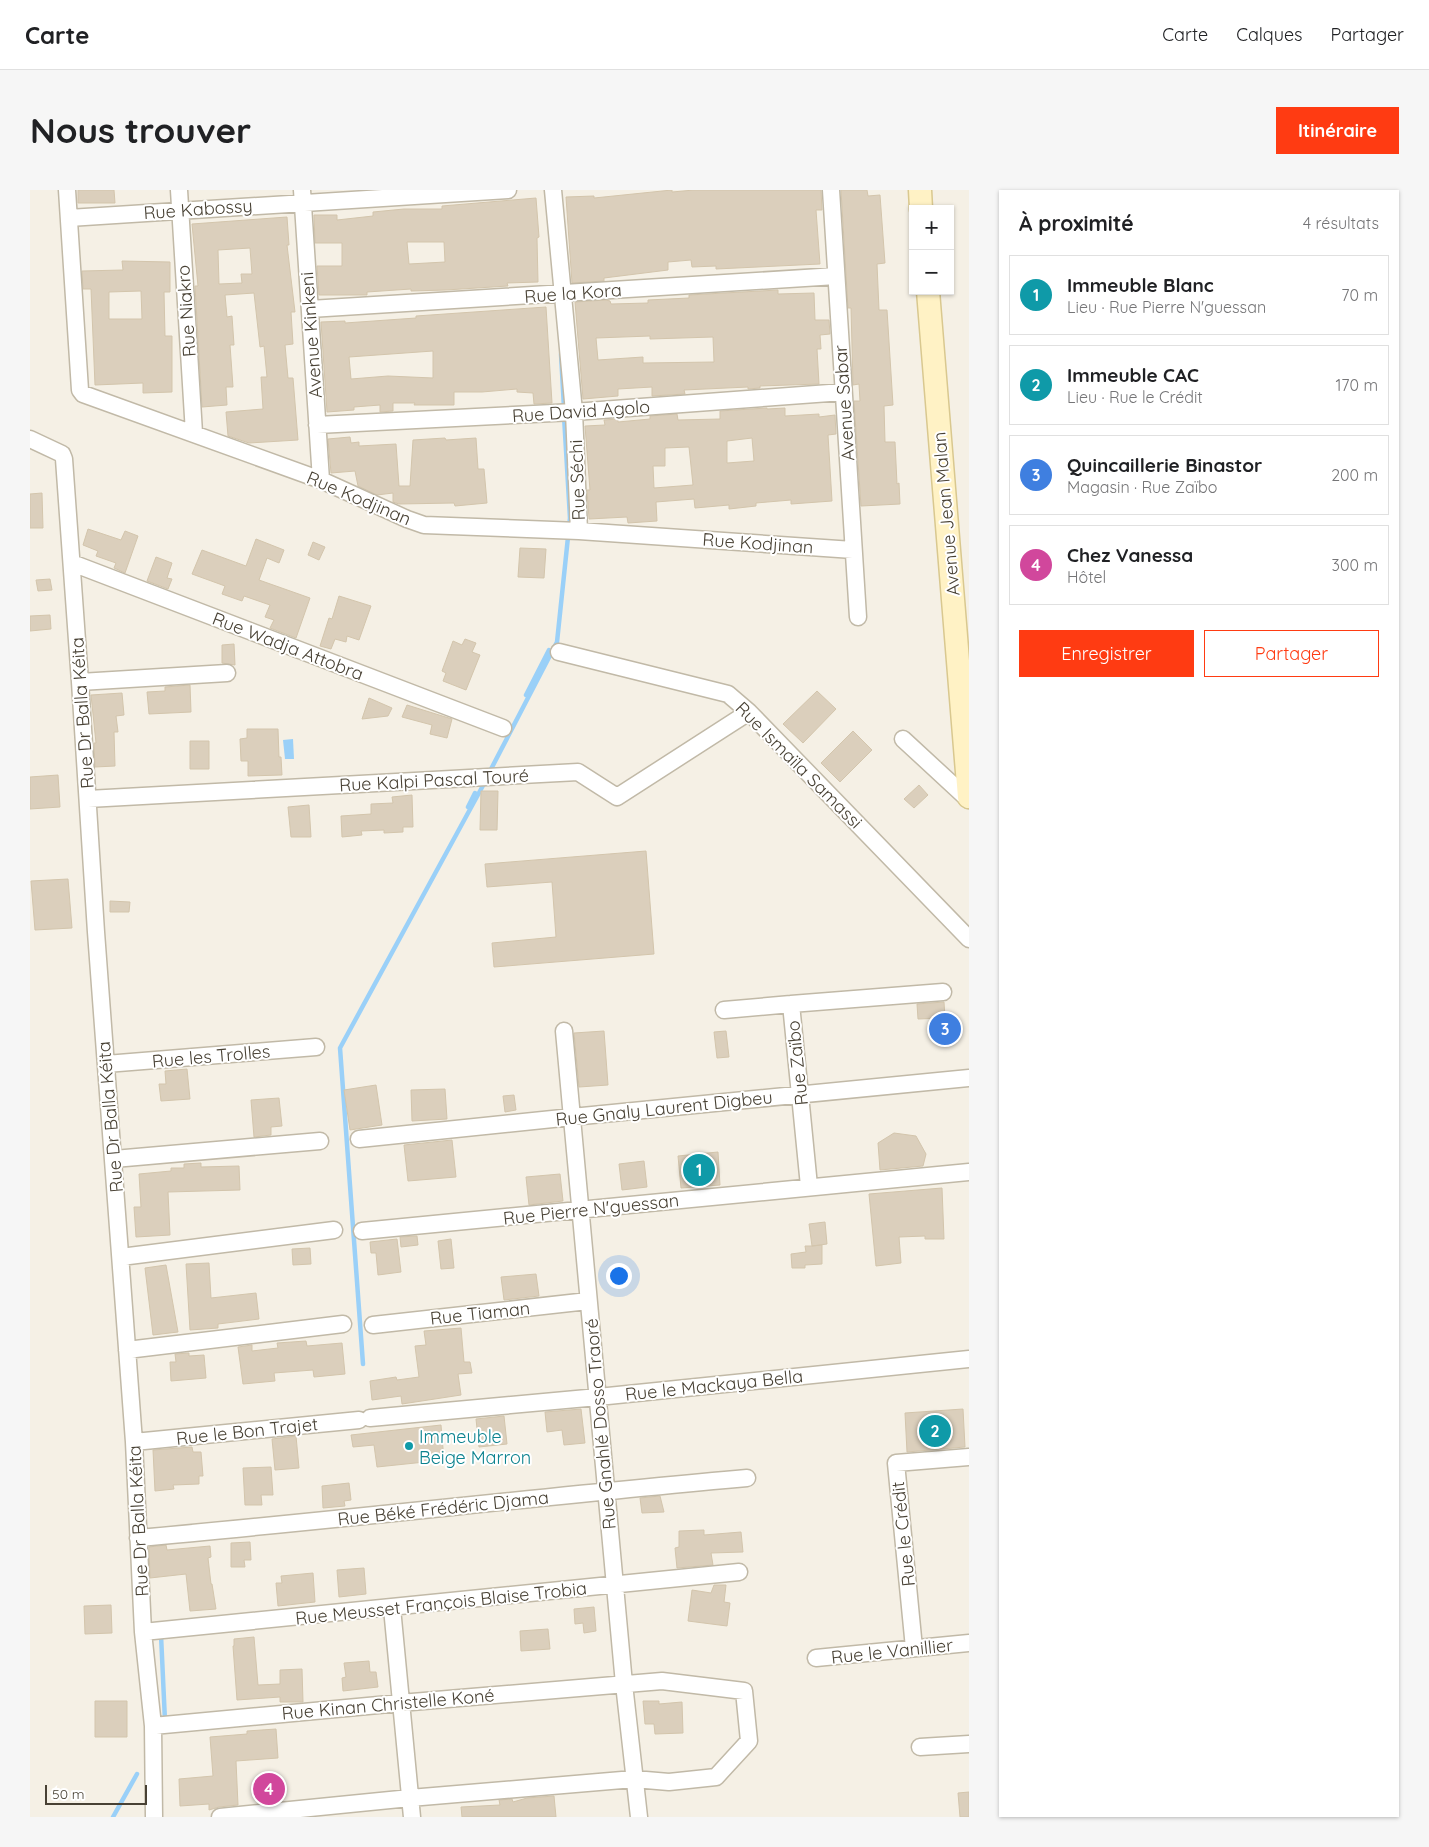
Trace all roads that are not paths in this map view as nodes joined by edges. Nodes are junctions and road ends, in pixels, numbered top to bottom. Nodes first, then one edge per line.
1 (67, 190) edge
2 (179, 190) edge
3 (508, 190) edge
4 (553, 190) edge
5 (830, 190) edge
6 (920, 190) edge
7 (303, 196) edge
8 (921, 205) edge
9 (180, 211) junction
10 (68, 218) junction
11 (836, 276) junction
12 (562, 293) junction
13 (928, 295) edge
14 (310, 309) junction
15 (844, 392) junction
16 (574, 412) junction
17 (317, 425) junction
18 (194, 433) junction
19 (30, 439) edge
20 (321, 480) junction
21 (579, 531) junction
22 (854, 550) junction
23 (72, 564) junction
24 (858, 617) dead end
25 (559, 652) dead end
26 (227, 673) dead end
27 (80, 682) junction
28 (749, 712) junction
29 (503, 728) dead end
30 (903, 739) dead end
31 (88, 799) junction
32 (969, 799) edge
33 (969, 939) edge
34 (943, 992) dead end
35 (791, 1004) junction
36 (724, 1010) dead end
37 (564, 1031) dead end
38 (316, 1047) dead end
39 (106, 1064) junction
40 (969, 1078) edge
41 (801, 1094) junction
42 (572, 1116) junction
43 (358, 1139) dead end
44 (320, 1141) dead end
45 (114, 1159) junction
46 (969, 1172) edge
47 (809, 1186) junction
48 (580, 1211) junction
49 (334, 1230) dead end
50 (362, 1231) dead end
51 (121, 1257) junction
52 (588, 1301) junction
53 (343, 1324) dead end
54 (372, 1325) dead end
55 (127, 1350) junction
56 (969, 1359) edge
57 (598, 1397) junction
58 (364, 1419) joint
59 (134, 1442) junction
60 (969, 1457) edge
61 (747, 1478) dead end
62 (606, 1490) junction
63 (138, 1538) junction
64 (739, 1572) dead end
65 (614, 1586) junction
66 (392, 1608) junction
67 (143, 1632) junction
68 (969, 1643) edge
69 (914, 1648) junction
70 (816, 1658) dead end
71 (624, 1684) junction
72 (400, 1703) junction
73 (153, 1734) junction
74 (969, 1744) edge
75 (920, 1747) dead end
76 (142, 1758) dead end
77 (634, 1779) junction
78 (410, 1798) junction
79 (154, 1817) edge
80 (220, 1817) edge
81 (412, 1817) edge
82 (639, 1817) edge

1 - 10 street, Rue Kodjinan
2 - 9 street, Rue Niakro
3 - 7 street, Rue Kabossy
4 - 12 street, Rue Séchi
5 - 11 street, Avenue Sabar
6 - 8 main road
7 - 9 street, Rue Kabossy
7 - 14 street, Avenue Kinkeni
9 - 10 street, Rue Kabossy
9 - 18 street, Rue Niakro
10 - 18 street, Rue Kodjinan
11 - 12 street, Rue la Kora
11 - 15 street, Avenue Sabar
12 - 14 street, Rue la Kora
12 - 16 street, Rue Séchi
13 - 32 main road, Avenue Jean Malan
14 - 17 street, Avenue Kinkeni
15 - 16 street, Rue David Agolo
15 - 22 street, Avenue Sabar
16 - 17 street, Rue David Agolo
16 - 21 street, Rue Séchi
17 - 20 street, Avenue Kinkeni
18 - 20 street, Rue Kodjinan
19 - 23 street, Rue Dr Balla Kéita
20 - 21 street, Rue Kodjinan
21 - 22 street, Rue Kodjinan
22 - 24 street, Avenue Sabar
23 - 27 street, Rue Dr Balla Kéita
23 - 29 street, Rue Wadja Attobra
25 - 28 street, Rue Ismaïla Samassi
26 - 27 street
27 - 31 street, Rue Dr Balla Kéita
28 - 31 street, Rue Kalpi Pascal Touré
28 - 33 street, Rue Ismaïla Samassi
30 - 32 street
31 - 39 street, Rue Dr Balla Kéita
34 - 35 street, Rue Zaïbo
35 - 36 street
35 - 41 street, Rue Zaïbo
37 - 42 street, Rue Gnahlé Dosso Traoré
38 - 39 street, Rue les Trolles
39 - 45 street, Rue Dr Balla Kéita
40 - 41 street, Rue Gnaly Laurent Digbeu
41 - 42 street, Rue Gnaly Laurent Digbeu
41 - 47 street, Rue Zaïbo
42 - 43 street, Rue Gnaly Laurent Digbeu
42 - 48 street, Rue Gnahlé Dosso Traoré
44 - 45 street
45 - 51 street, Rue Dr Balla Kéita
46 - 47 street, Rue Pierre N'guessan
47 - 48 street, Rue Pierre N'guessan
48 - 50 street, Rue Pierre N'guessan
48 - 52 street, Rue Gnahlé Dosso Traoré
49 - 51 street
51 - 55 street, Rue Dr Balla Kéita
52 - 54 street, Rue Tiaman
52 - 57 street, Rue Gnahlé Dosso Traoré
53 - 55 street
55 - 59 street, Rue Dr Balla Kéita
56 - 57 street, Rue le Mackaya Bella
57 - 58 street, Rue le Mackaya Bella
57 - 62 street, Rue Gnahlé Dosso Traoré
58 - 59 street, Rue le Bon Trajet
59 - 63 street, Rue Dr Balla Kéita
60 - 69 street, Rue le Crédit
61 - 62 street, Rue Béké Frédéric Djama
62 - 63 street, Rue Béké Frédéric Djama
62 - 65 street, Rue Gnahlé Dosso Traoré
63 - 67 street, Rue Dr Balla Kéita
64 - 65 street, Rue Meusset François Blaise Trobia
65 - 66 street, Rue Meusset François Blaise Trobia
65 - 71 street, Rue Gnahlé Dosso Traoré
66 - 67 street, Rue Meusset François Blaise Trobia
66 - 72 street
67 - 73 street, Rue Dr Balla Kéita
68 - 69 street, Rue le Vanillier
69 - 70 street, Rue le Vanillier
71 - 72 street, Rue Kinan Christelle Koné
71 - 77 street, Rue Gnahlé Dosso Traoré
71 - 77 street, Rue Kinan Christelle Koné
72 - 73 street, Rue Kinan Christelle Koné
72 - 78 street
73 - 76 street
73 - 79 street, Rue Dr Balla Kéita
74 - 75 street
77 - 78 street
77 - 82 street, Rue Gnahlé Dosso Traoré
78 - 80 street
78 - 81 street

